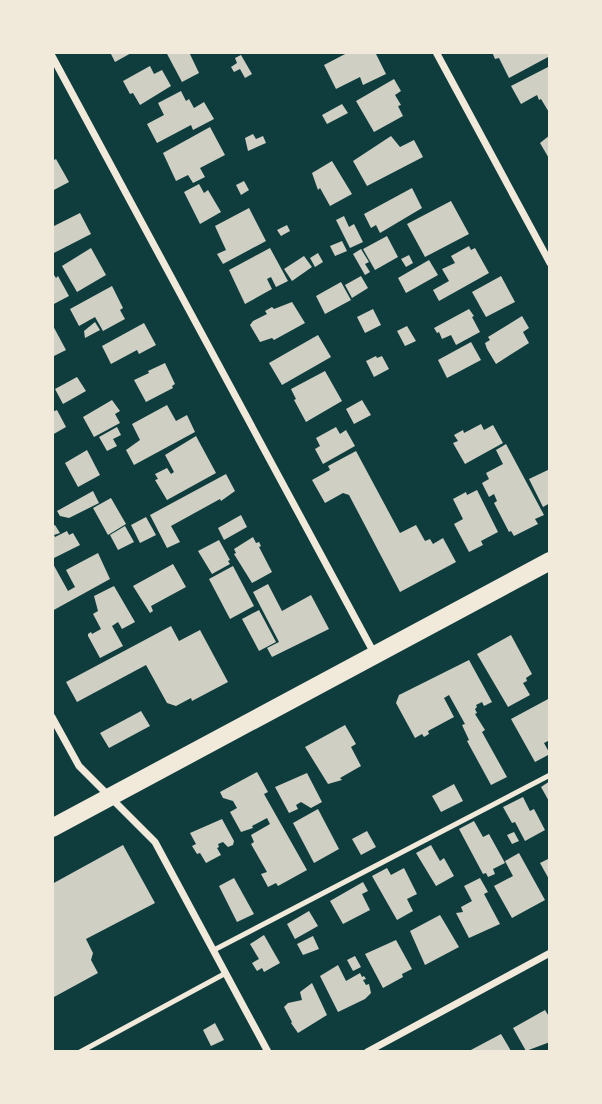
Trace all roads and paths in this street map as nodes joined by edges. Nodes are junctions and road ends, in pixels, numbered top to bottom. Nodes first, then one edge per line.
1 (436, 52) edge
2 (52, 56) edge
3 (550, 263) edge
4 (550, 561) edge
5 (374, 655) junction
6 (52, 717) edge
7 (550, 775) edge
8 (110, 797) junction
9 (52, 828) edge
10 (214, 950) junction
11 (550, 953) edge
12 (226, 973) junction
13 (80, 1052) edge
14 (268, 1052) edge
15 (367, 1052) edge

1 - 3 street
2 - 5 street
4 - 5 main road
5 - 8 main road
6 - 8 street
7 - 10 lane
8 - 9 main road
8 - 10 street
10 - 12 street
11 - 15 street
12 - 13 lane
12 - 14 street

